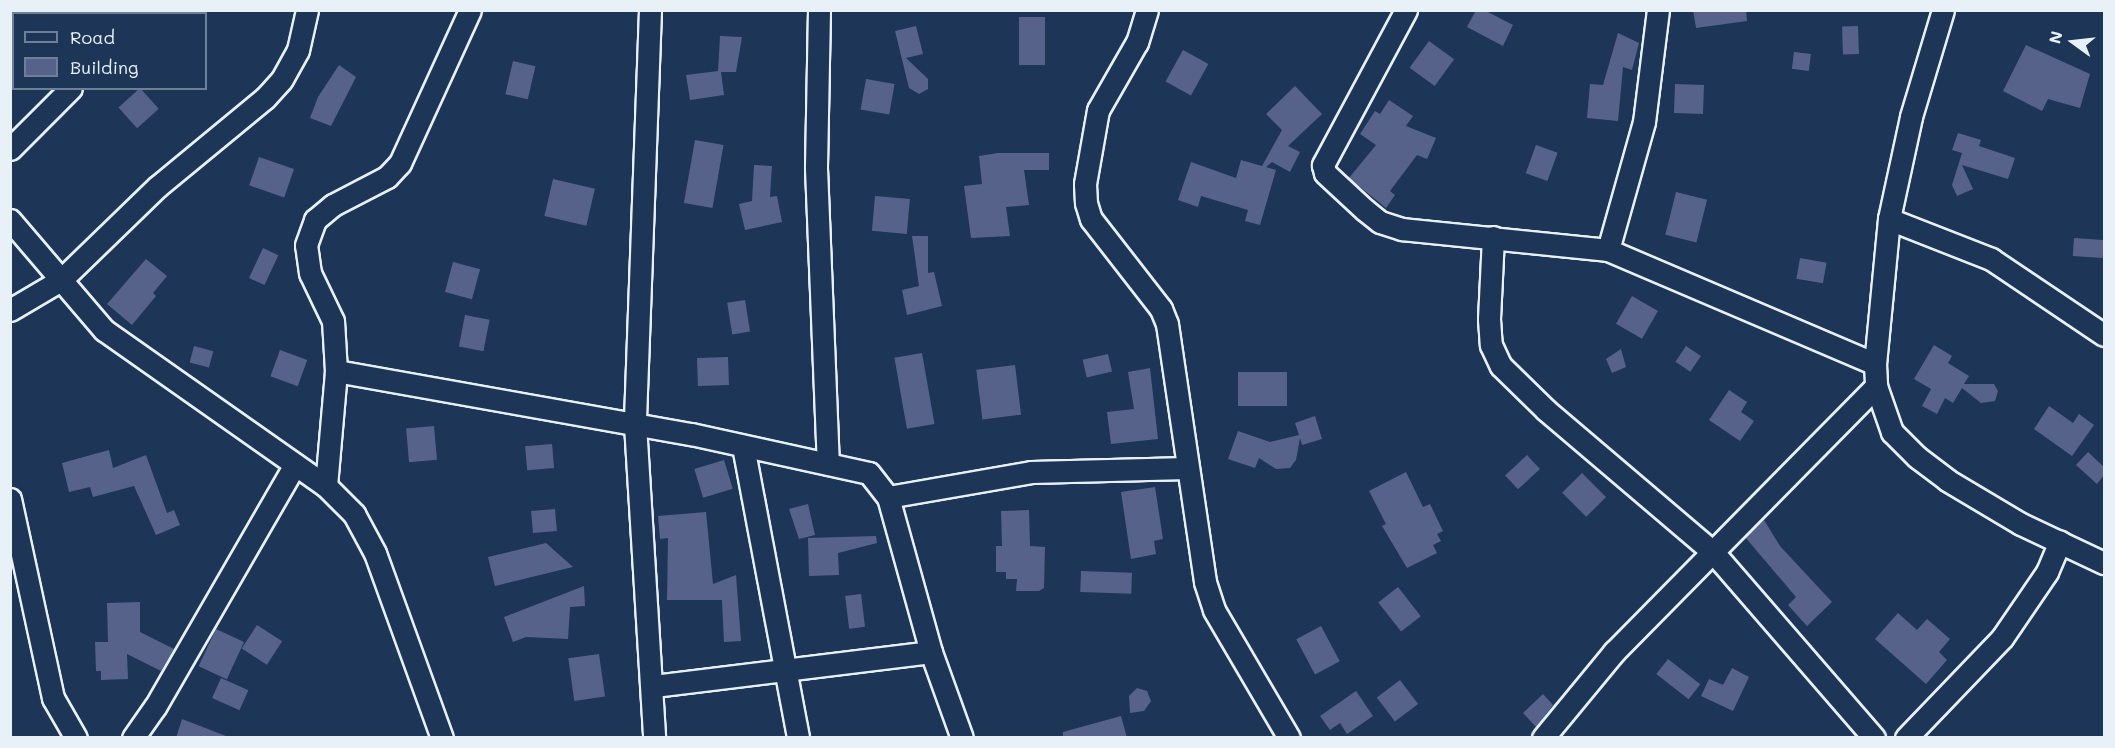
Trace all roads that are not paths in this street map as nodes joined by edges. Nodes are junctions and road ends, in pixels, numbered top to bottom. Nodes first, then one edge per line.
1 (307, 10) edge
2 (470, 10) edge
3 (650, 10) edge
4 (819, 10) edge
5 (1147, 10) edge
6 (1406, 10) edge
7 (1658, 10) edge
8 (1942, 10) edge
9 (69, 90) edge
10 (10, 149) edge
11 (1889, 219) junction
12 (10, 220) edge
13 (1493, 237) junction
14 (1608, 250) junction
15 (61, 280) junction
16 (10, 310) edge
17 (2104, 335) edge
18 (1875, 364) junction
19 (336, 371) junction
20 (1876, 386) junction
21 (635, 424) junction
22 (743, 446) junction
23 (828, 464) junction
24 (295, 465) junction
25 (1186, 468) junction
26 (326, 486) junction
27 (888, 497) junction
28 (10, 499) edge
29 (2060, 542) junction
30 (1713, 552) junction
31 (2104, 563) edge
32 (931, 652) junction
33 (786, 671) junction
34 (654, 686) junction
35 (76, 738) edge
36 (133, 738) edge
37 (442, 738) edge
38 (654, 738) edge
39 (798, 738) edge
40 (962, 738) edge
41 (1289, 738) edge
42 (1543, 738) edge
43 (1874, 738) edge
44 (1906, 738) edge

1 - 15 street
2 - 19 street
3 - 21 street
4 - 23 street
5 - 25 street
6 - 13 street
7 - 14 street
8 - 11 street
9 - 10 street
11 - 17 street
11 - 18 street
12 - 15 street
13 - 14 street
13 - 30 street
14 - 18 street
15 - 16 street
15 - 24 street
18 - 20 street
19 - 21 street
19 - 26 street
20 - 29 street
20 - 30 street
21 - 22 street
21 - 34 street
22 - 23 street
22 - 33 street
23 - 27 street
24 - 26 street
24 - 36 street
25 - 27 street
25 - 41 street
26 - 37 street
27 - 32 street
28 - 35 street
29 - 31 street
29 - 44 street
30 - 42 street
30 - 43 street
32 - 33 street
32 - 40 street
33 - 34 street
33 - 39 street
34 - 38 street

